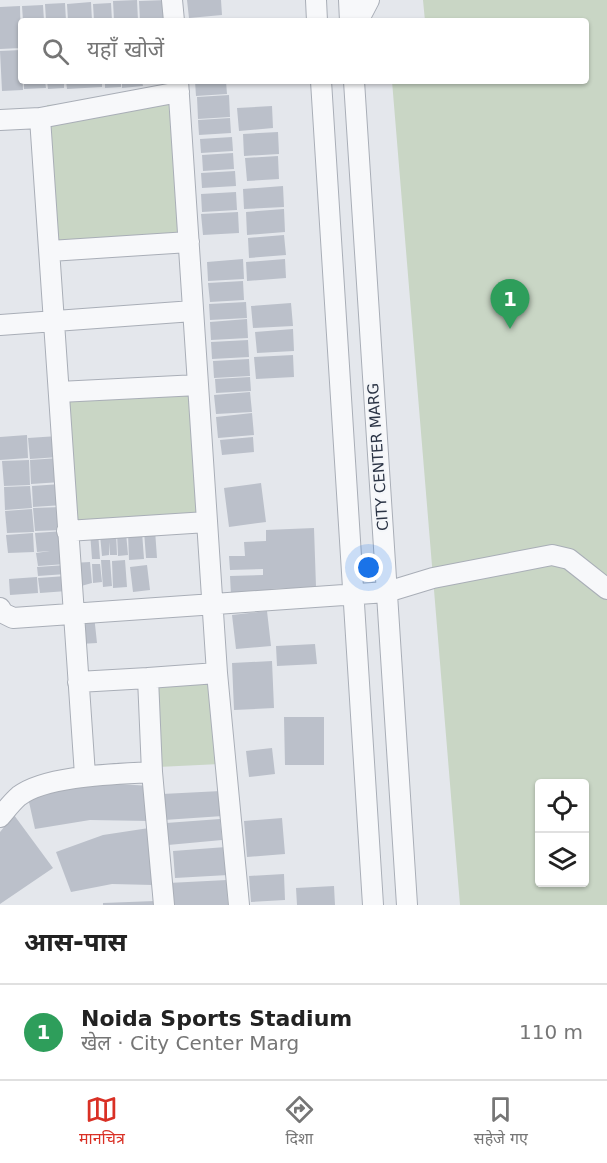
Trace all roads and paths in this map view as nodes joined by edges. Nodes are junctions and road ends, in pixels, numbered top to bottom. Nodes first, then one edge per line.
1 (172, 0) edge
2 (316, 0) edge
3 (349, 0) edge
4 (369, 0) edge
5 (174, 18) edge
6 (317, 18) edge
7 (350, 18) edge
8 (360, 18) edge
9 (321, 84) edge
10 (354, 84) edge
11 (178, 87) edge
12 (40, 118) junction
13 (0, 120) edge
14 (189, 242) junction
15 (50, 251) junction
16 (194, 311) junction
17 (55, 321) junction
18 (0, 325) edge
19 (198, 385) junction
20 (59, 392) junction
21 (207, 522) junction
22 (67, 531) junction
23 (607, 588) edge
24 (387, 592) junction
25 (354, 594) junction
26 (213, 603) junction
27 (0, 608) edge
28 (72, 613) junction
29 (218, 673) junction
30 (148, 678) junction
31 (78, 682) junction
32 (152, 772) junction
33 (85, 775) junction
34 (0, 817) edge
35 (164, 905) edge
36 (239, 905) edge
37 (374, 905) edge
38 (407, 905) edge

1 - 5 street
2 - 6 street
3 - 7 street
4 - 8 street
9 - 25 street
10 - 24 street, CITY CENTER MARG
11 - 12 street
11 - 14 street
12 - 13 street
12 - 15 street
14 - 15 street
14 - 16 street
15 - 17 street
16 - 17 street
16 - 19 street
17 - 18 street
17 - 20 street
19 - 20 street
19 - 21 street
20 - 22 street
21 - 22 street
21 - 26 street
22 - 28 street
23 - 24 street
24 - 25 street
24 - 38 street, CITY CENTER MARG
25 - 26 street
25 - 37 street
26 - 28 street
26 - 29 street
27 - 28 street
28 - 31 street
29 - 30 street
29 - 36 street
30 - 31 street
30 - 32 street
31 - 33 street
32 - 33 street
32 - 35 street
33 - 34 street

